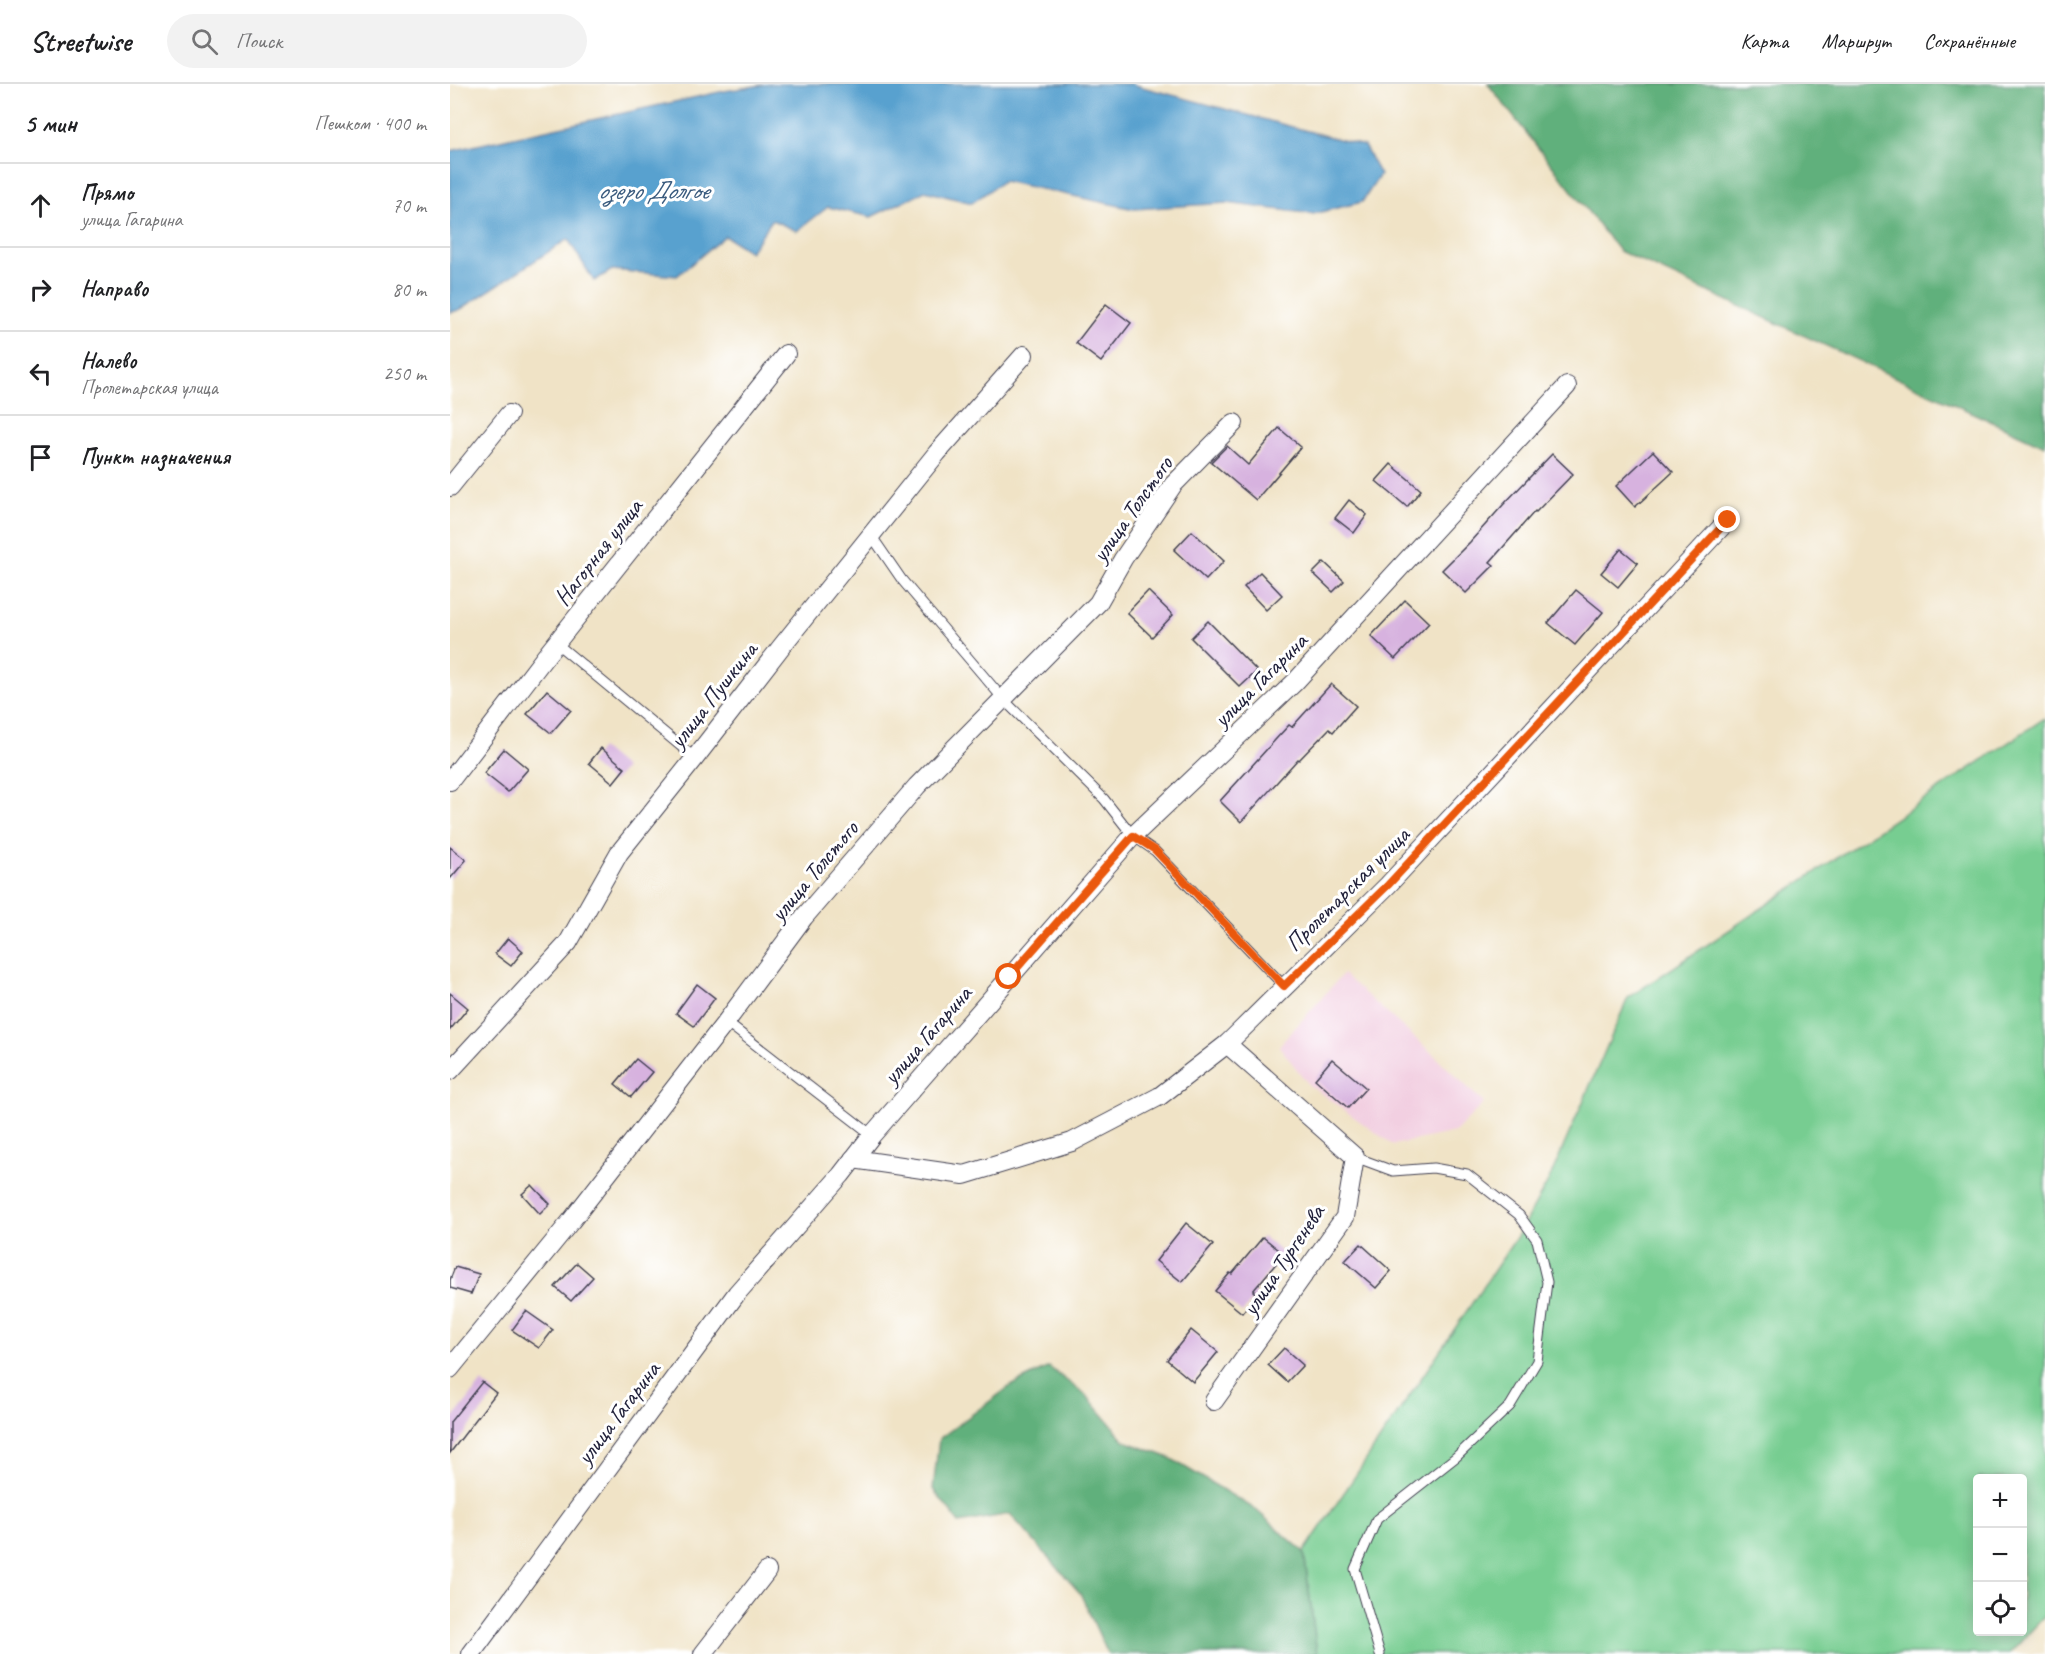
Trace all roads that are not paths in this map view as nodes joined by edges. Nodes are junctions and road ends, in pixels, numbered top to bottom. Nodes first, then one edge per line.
1 (786, 354) dead end
2 (1024, 355) dead end
3 (1567, 386) dead end
4 (509, 414) dead end
5 (1234, 423) dead end
6 (450, 487) edge
7 (1728, 520) dead end
8 (872, 535) junction
9 (556, 643) junction
10 (1004, 700) junction
11 (695, 758) junction
12 (450, 781) edge
13 (1133, 836) junction
14 (1284, 986) junction
15 (726, 1022) junction
16 (1227, 1044) junction
17 (450, 1071) edge
18 (872, 1136) junction
19 (1354, 1157) junction
20 (853, 1159) junction
21 (450, 1369) edge
22 (1214, 1401) dead end
23 (767, 1571) dead end
24 (471, 1654) edge
25 (703, 1654) edge
26 (1380, 1654) edge

1 - 9 street, Нагорная улица
2 - 8 street, улица Пушкина
3 - 13 street, улица Гагарина
4 - 6 street
5 - 10 street, улица Толстого
7 - 14 street, Пролетарская улица
8 - 10 lane
8 - 11 street, улица Пушкина
9 - 11 lane
9 - 12 street, Нагорная улица
10 - 13 lane
10 - 15 street, улица Толстого
11 - 17 street, улица Пушкина
13 - 14 lane
13 - 18 street, улица Гагарина
14 - 16 street, Пролетарская улица
15 - 18 lane
15 - 21 street, улица Толстого
16 - 19 street
16 - 20 street, Пролетарская улица
18 - 20 street, улица Гагарина
19 - 22 street, улица Тургенева
19 - 26 lane
20 - 24 street, улица Гагарина
23 - 25 street

